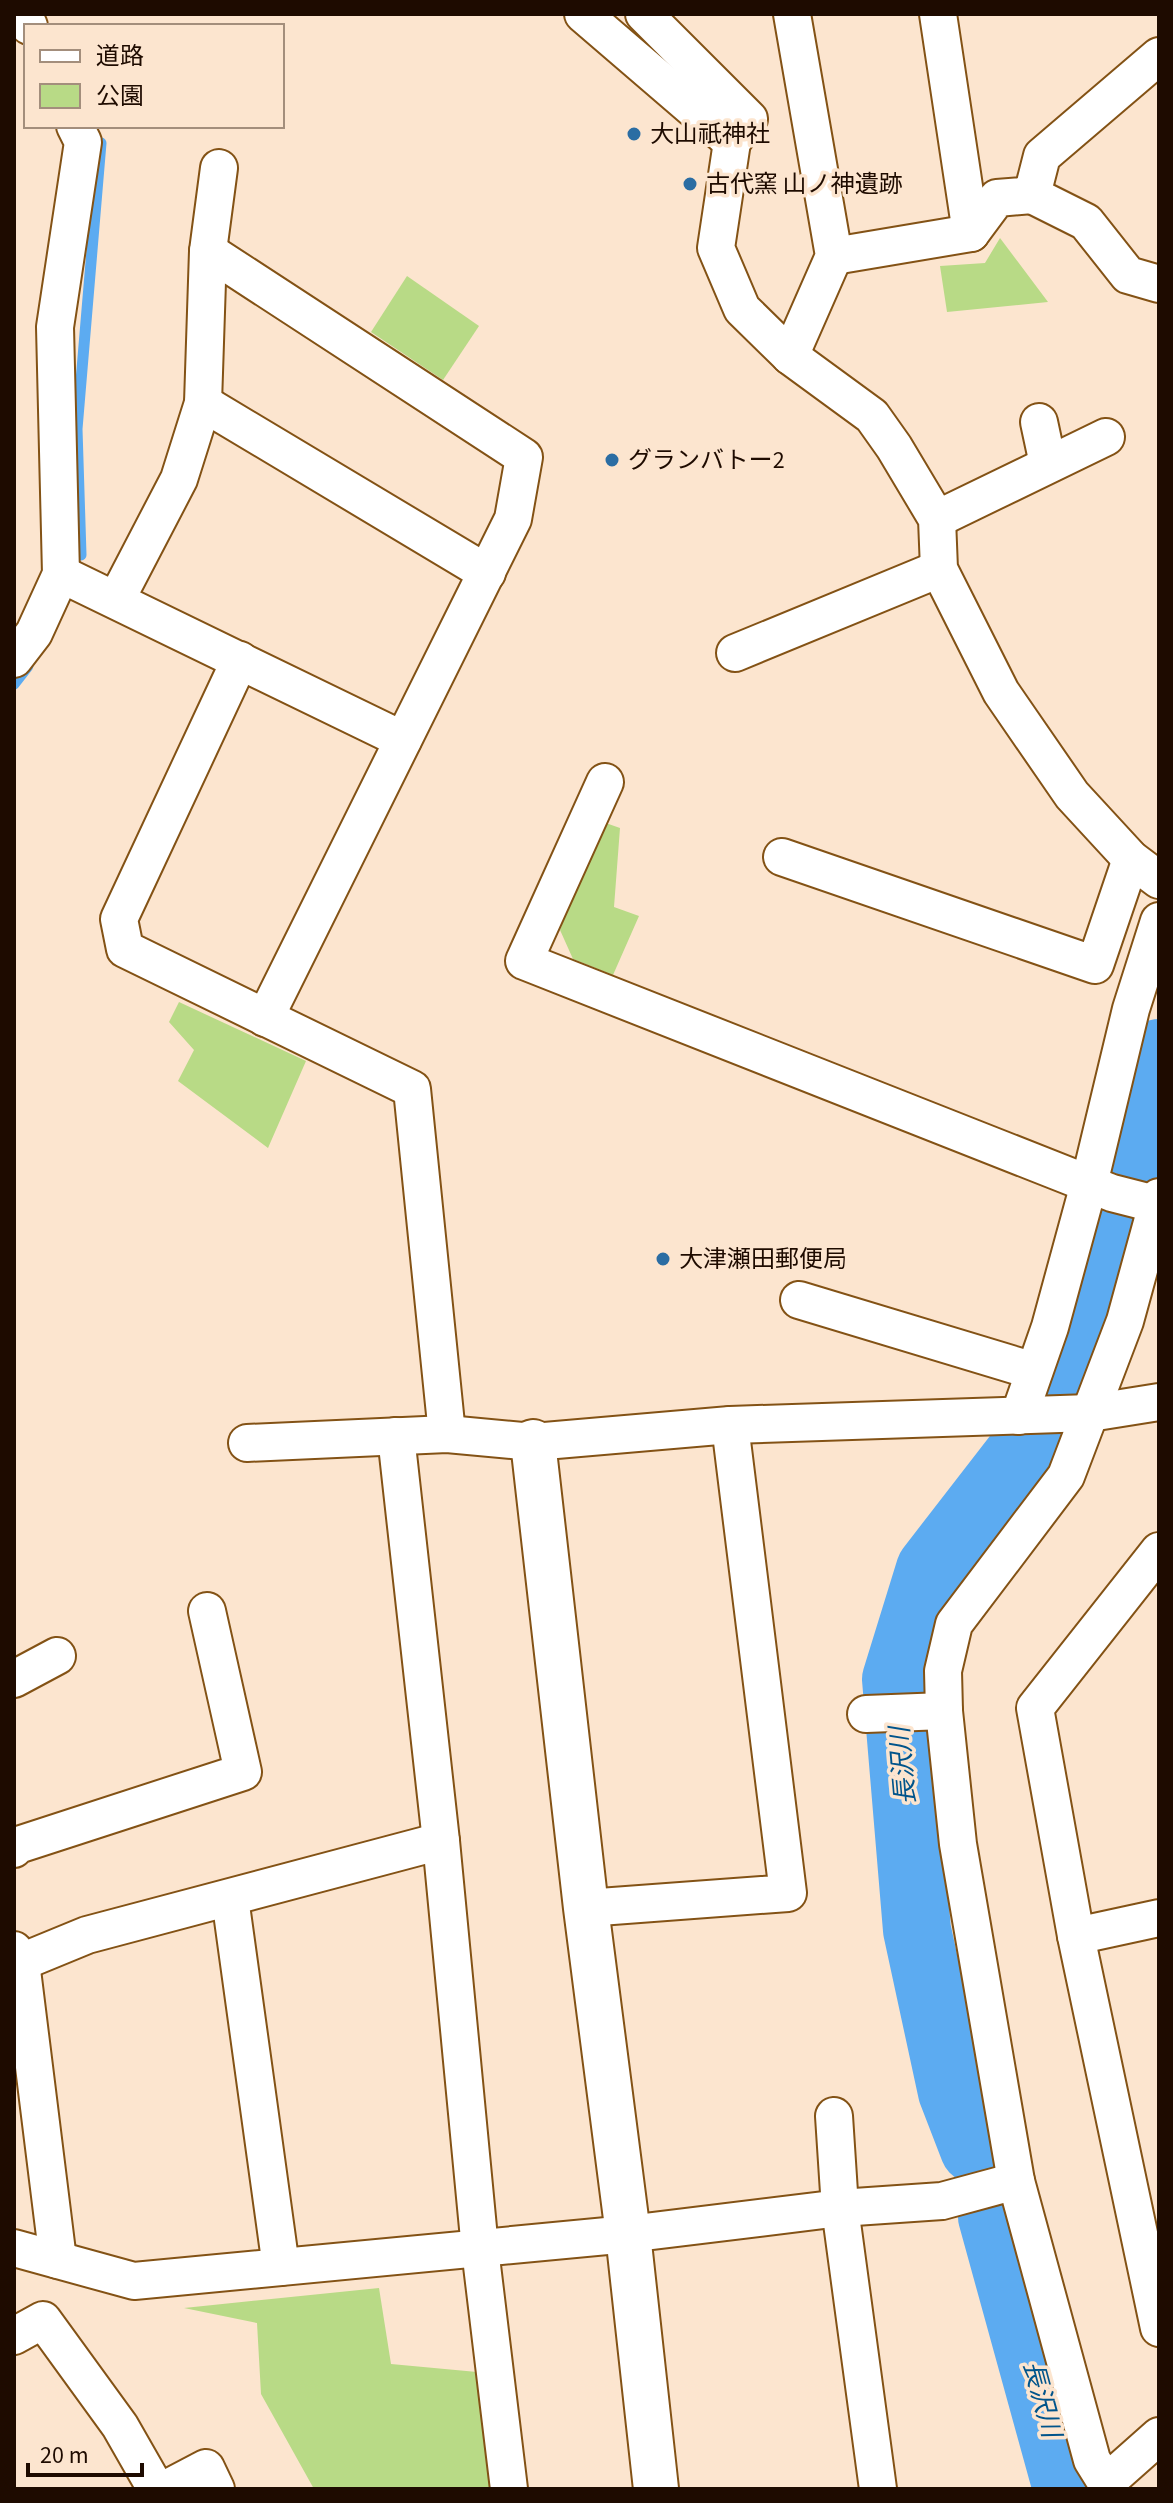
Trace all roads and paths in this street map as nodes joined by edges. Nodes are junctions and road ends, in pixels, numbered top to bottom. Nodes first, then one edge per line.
1 (583, 14) edge
2 (644, 14) edge
3 (792, 14) edge
4 (938, 14) edge
5 (1159, 56) edge
6 (76, 128) edge
7 (732, 142) junction
8 (219, 168) dead end
9 (1032, 195) junction
10 (971, 233) junction
11 (208, 251) junction
12 (834, 256) junction
13 (1159, 284) edge
14 (790, 356) junction
15 (203, 403) junction
16 (1039, 422) dead end
17 (1106, 437) dead end
18 (1048, 464) junction
19 (937, 519) junction
20 (939, 569) junction
21 (487, 573) junction
22 (61, 574) junction
23 (116, 600) junction
24 (735, 653) dead end
25 (14, 659) edge
26 (240, 660) junction
27 (403, 740) junction
28 (605, 782) dead end
29 (782, 857) dead end
30 (1145, 869) edge
31 (1159, 921) edge
32 (265, 1018) junction
33 (1089, 1184) junction
34 (1158, 1202) edge
35 (799, 1300) dead end
36 (1034, 1371) junction
37 (1159, 1402) edge
38 (1090, 1413) junction
39 (1019, 1416) junction
40 (730, 1425) junction
41 (447, 1434) junction
42 (396, 1436) junction
43 (533, 1442) junction
44 (247, 1443) dead end
45 (1159, 1551) edge
46 (207, 1611) dead end
47 (57, 1656) dead end
48 (14, 1679) edge
49 (942, 1711) junction
50 (868, 1714) dead end
51 (441, 1841) junction
52 (14, 1849) edge
53 (230, 1898) junction
54 (586, 1908) junction
55 (1159, 1918) edge
56 (1076, 1936) junction
57 (16, 1959) edge
58 (834, 2116) dead end
59 (1016, 2181) junction
60 (840, 2208) junction
61 (628, 2234) junction
62 (14, 2248) edge
63 (480, 2249) junction
64 (58, 2260) junction
65 (281, 2267) junction
66 (1159, 2328) edge
67 (14, 2336) edge
68 (1159, 2436) edge
69 (1108, 2486) edge
70 (156, 2489) edge
71 (166, 2489) edge
72 (216, 2489) edge
73 (509, 2489) edge
74 (656, 2489) edge
75 (878, 2489) edge

1 - 7 street
2 - 7 street
3 - 12 street
4 - 10 street
5 - 9 street
6 - 22 street
7 - 14 street
8 - 11 street
9 - 10 street
9 - 13 street
10 - 12 street
11 - 15 street
11 - 21 street
12 - 14 street
14 - 19 street
15 - 21 street
15 - 23 street
16 - 18 street
17 - 18 street
18 - 19 street
19 - 20 street
20 - 24 street
20 - 30 street
21 - 27 street
22 - 23 street
22 - 25 street
23 - 26 street
26 - 27 street
26 - 32 street
27 - 32 street
28 - 33 street
29 - 30 street
31 - 33 street
32 - 41 street
33 - 34 street
33 - 36 street
34 - 38 street
35 - 36 street
36 - 39 street
37 - 38 street
38 - 39 street
38 - 49 street
39 - 40 street
40 - 43 street
40 - 54 street
41 - 42 street
41 - 43 street
42 - 44 street
42 - 51 street
43 - 54 street
45 - 56 street
46 - 52 street
47 - 48 street
49 - 50 street
49 - 59 street
51 - 53 street
51 - 63 street
53 - 57 street
53 - 65 street
54 - 61 street
55 - 56 street
56 - 66 street
57 - 64 street
58 - 60 street
59 - 60 street
59 - 69 street
60 - 61 street
60 - 75 street
61 - 63 street
61 - 74 street
62 - 64 street
63 - 65 street
63 - 73 street
64 - 65 street
67 - 70 street
68 - 69 street
71 - 72 street

